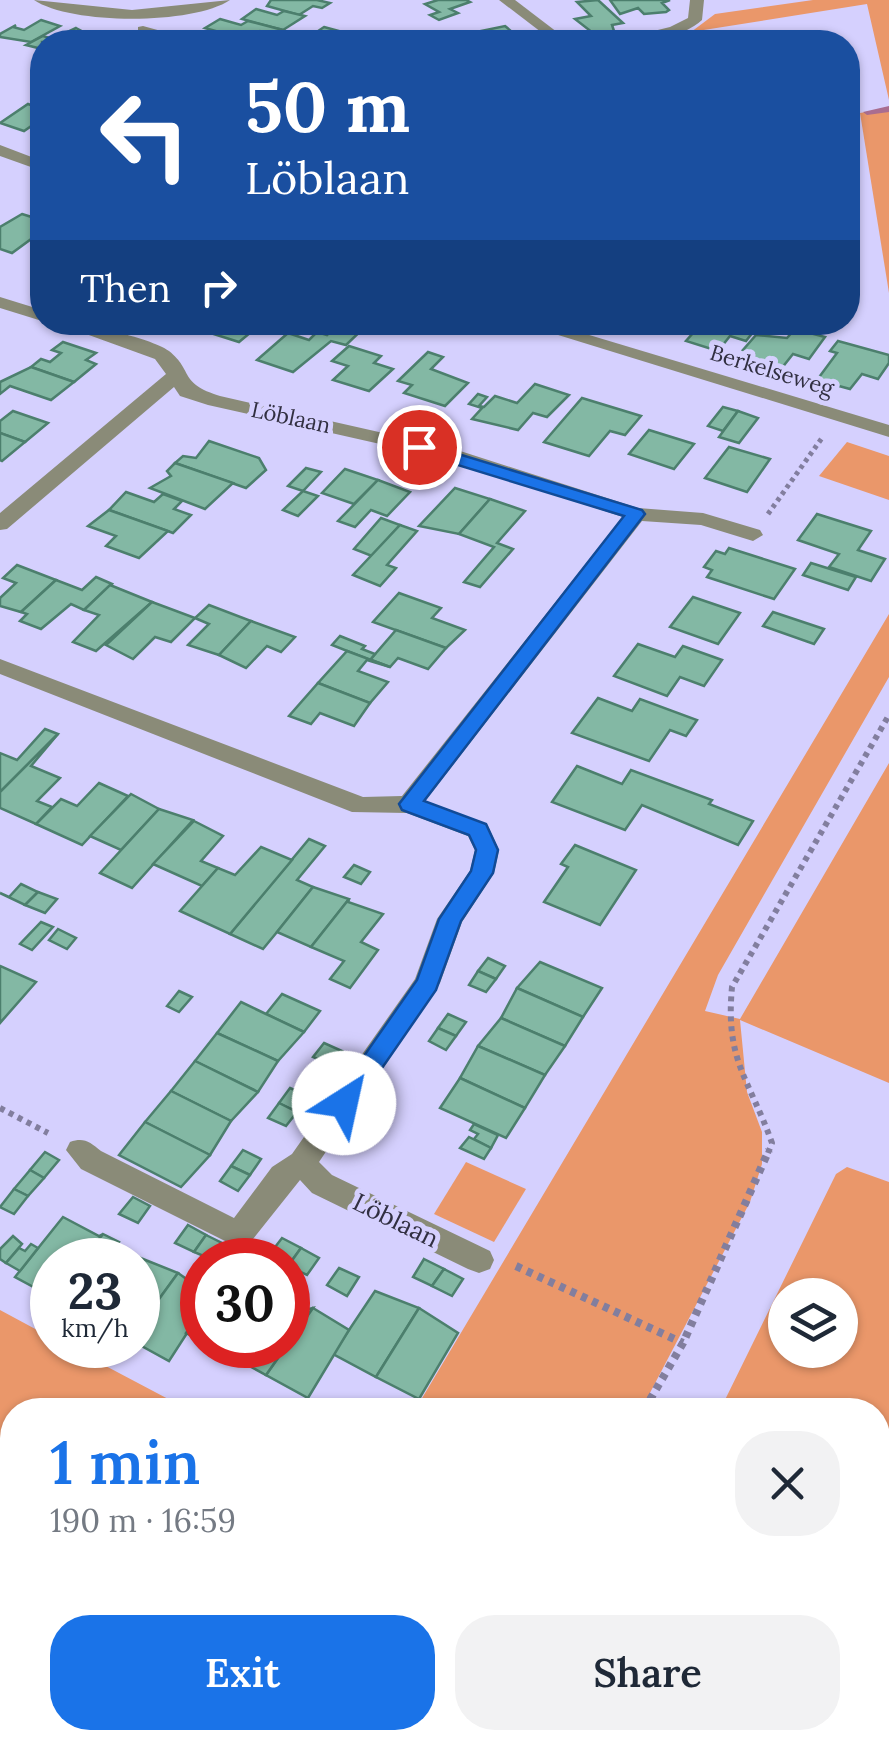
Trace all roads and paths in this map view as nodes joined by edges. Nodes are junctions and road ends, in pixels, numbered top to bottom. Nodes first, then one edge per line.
1 (40, 0) edge
2 (224, 0) edge
3 (506, 0) edge
4 (697, 0) edge
5 (547, 30) edge
6 (670, 30) edge
7 (0, 150) edge
8 (30, 161) edge
9 (0, 302) edge
10 (30, 312) edge
11 (101, 335) edge
12 (587, 335) edge
13 (176, 375) junction
14 (838, 416) junction
15 (889, 431) edge
16 (636, 514) junction
17 (0, 524) edge
18 (753, 535) joint
19 (0, 666) edge
20 (889, 715) edge
21 (410, 804) junction
22 (0, 1108) edge
23 (80, 1150) joint
24 (302, 1163) junction
25 (479, 1260) joint
26 (682, 1343) junction
27 (651, 1398) edge

1 - 2 street
3 - 5 street
4 - 6 street
7 - 8 street
9 - 10 street
11 - 13 street, Löblaan
12 - 14 street, Berkelseweg
13 - 16 street, Löblaan
13 - 17 street
14 - 15 street, Berkelseweg
14 - 18 path
16 - 18 street, Löblaan
16 - 21 street
19 - 21 street
20 - 26 path
21 - 24 street
22 - 23 path
23 - 24 street
24 - 25 street, Löblaan
25 - 26 path
26 - 27 path

